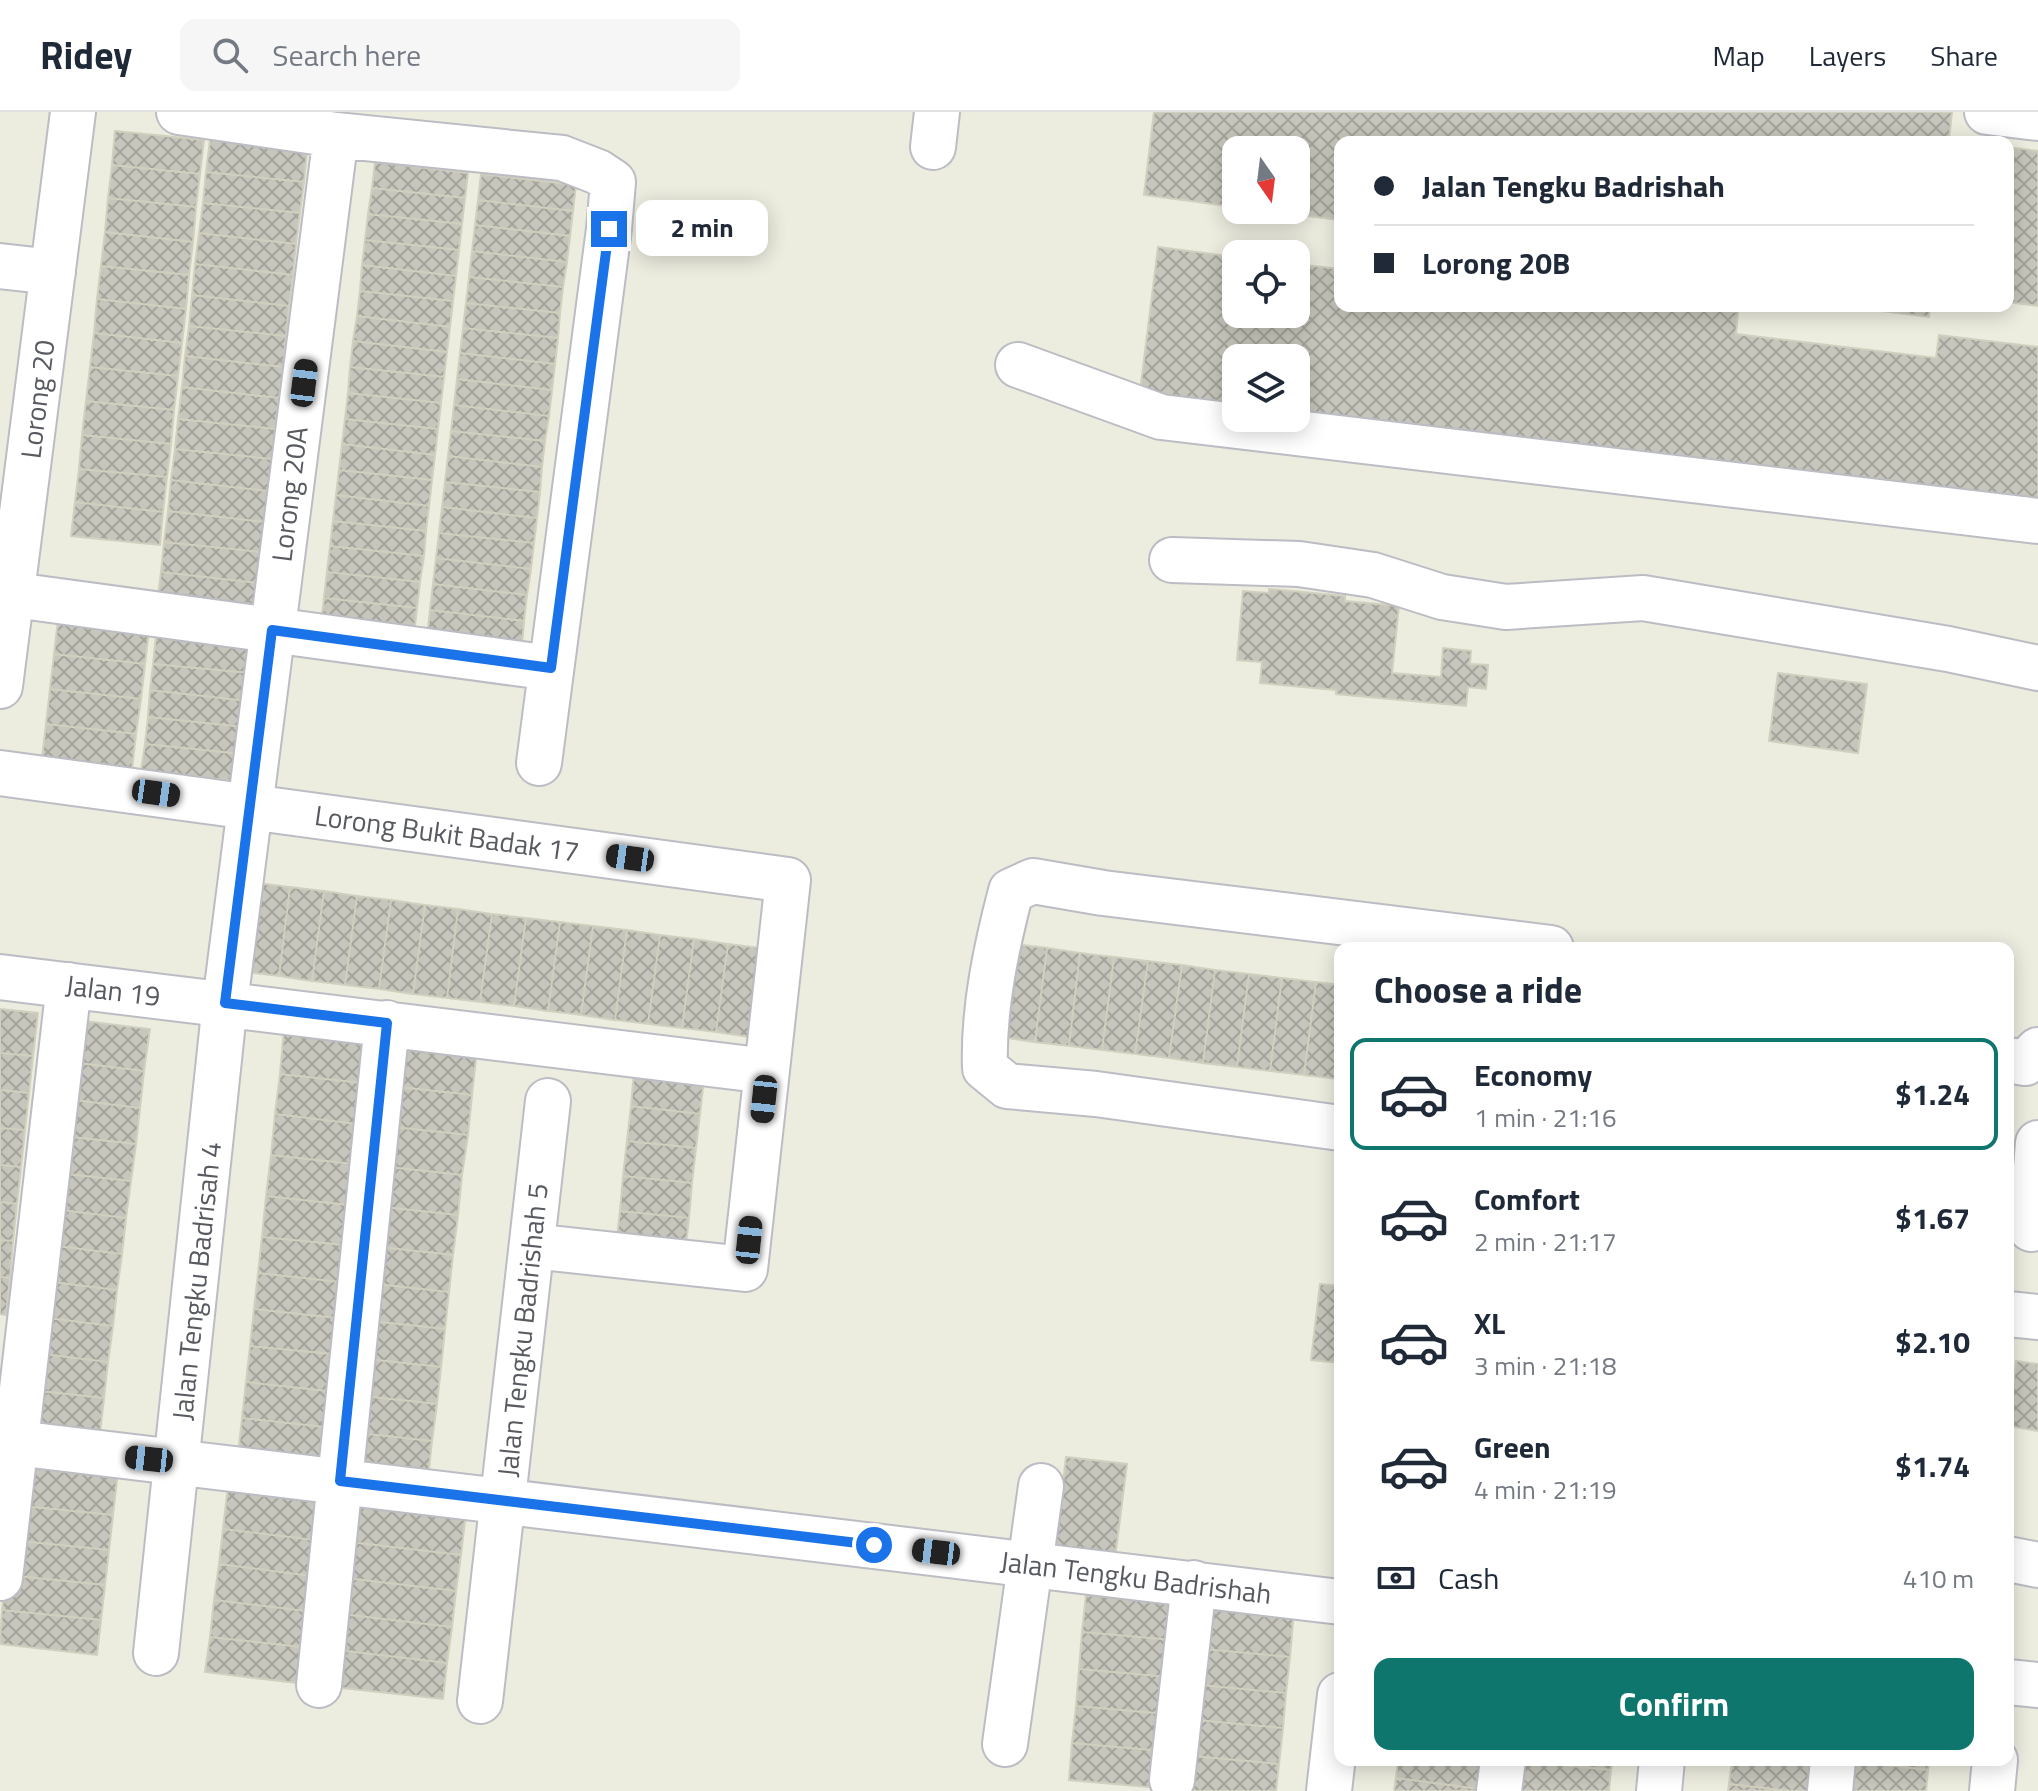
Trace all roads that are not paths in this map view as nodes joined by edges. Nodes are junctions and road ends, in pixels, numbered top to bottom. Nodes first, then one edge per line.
1 (73, 112) edge
2 (179, 112) edge
3 (1987, 112) edge
4 (2038, 118) edge
5 (336, 135) junction
6 (0, 266) edge
7 (53, 272) junction
8 (1018, 365) dead end
9 (16, 429) edge
10 (2038, 521) edge
11 (1172, 560) dead end
12 (6, 594) edge
13 (272, 630) junction
14 (551, 668) junction
15 (2038, 668) edge
16 (0, 686) edge
17 (539, 763) dead end
18 (0, 773) edge
19 (249, 805) junction
20 (1501, 942) edge
21 (0, 977) edge
22 (69, 985) junction
23 (225, 1003) junction
24 (387, 1023) junction
25 (2038, 1050) edge
26 (2014, 1061) edge
27 (767, 1071) junction
28 (548, 1101) dead end
29 (1334, 1127) edge
30 (2038, 1143) edge
31 (2031, 1229) dead end
32 (532, 1246) junction
33 (2014, 1315) edge
34 (2038, 1317) edge
35 (8, 1442) edge
36 (176, 1462) junction
37 (340, 1481) junction
38 (1041, 1486) dead end
39 (503, 1500) junction
40 (2014, 1560) edge
41 (1029, 1563) junction
42 (2038, 1565) edge
43 (0, 1578) edge
44 (1194, 1583) junction
45 (1334, 1601) edge
46 (156, 1653) dead end
47 (2014, 1683) edge
48 (319, 1685) dead end
49 (2038, 1685) edge
50 (480, 1701) dead end
51 (1005, 1744) dead end
52 (1334, 1747) edge
53 (1502, 1766) edge
54 (1661, 1766) edge
55 (1832, 1766) edge
56 (1994, 1766) edge
57 (1172, 1780) dead end
58 (1329, 1791) edge
59 (1499, 1791) edge
60 (1659, 1791) edge
61 (1830, 1791) edge
62 (1992, 1791) edge

1 - 7 street, Lorong 20
2 - 5 street
3 - 4 street
5 - 13 street, Lorong 20A
5 - 14 street
6 - 7 street
7 - 9 street, Lorong 20
8 - 10 street
9 - 12 street, Lorong 20
11 - 15 street
12 - 13 street
12 - 16 street, Lorong 20
13 - 14 street
13 - 19 street, Lorong 20A
14 - 17 street
18 - 19 street, Lorong Bukit Badak 17
19 - 23 street, Jalan Tengku Badrisah 4
19 - 27 street, Lorong Bukit Badak 17
20 - 29 street
21 - 22 street, Jalan 19
22 - 23 street, Jalan 19
22 - 35 street
23 - 24 street, Jalan 19
23 - 36 street, Jalan Tengku Badrisah 4
24 - 27 street, Jalan 19
24 - 37 street
25 - 26 street
27 - 32 street
28 - 32 street, Jalan Tengku Badrishah 5
30 - 31 street
32 - 39 street, Jalan Tengku Badrishah 5
33 - 34 street
35 - 36 street, Jalan Tengku Badrishah
35 - 43 street
36 - 37 street, Jalan Tengku Badrishah
36 - 46 street, Jalan Tengku Badrisah 4
37 - 39 street, Jalan Tengku Badrishah
37 - 48 street
38 - 41 street
39 - 41 street, Jalan Tengku Badrishah
39 - 50 street, Jalan Tengku Badrishah 5
40 - 42 street
41 - 44 street, Jalan Tengku Badrishah
41 - 51 street
44 - 45 street, Jalan Tengku Badrishah
44 - 57 street
47 - 49 street
52 - 58 street
53 - 59 street
54 - 60 street
55 - 61 street
56 - 62 street

